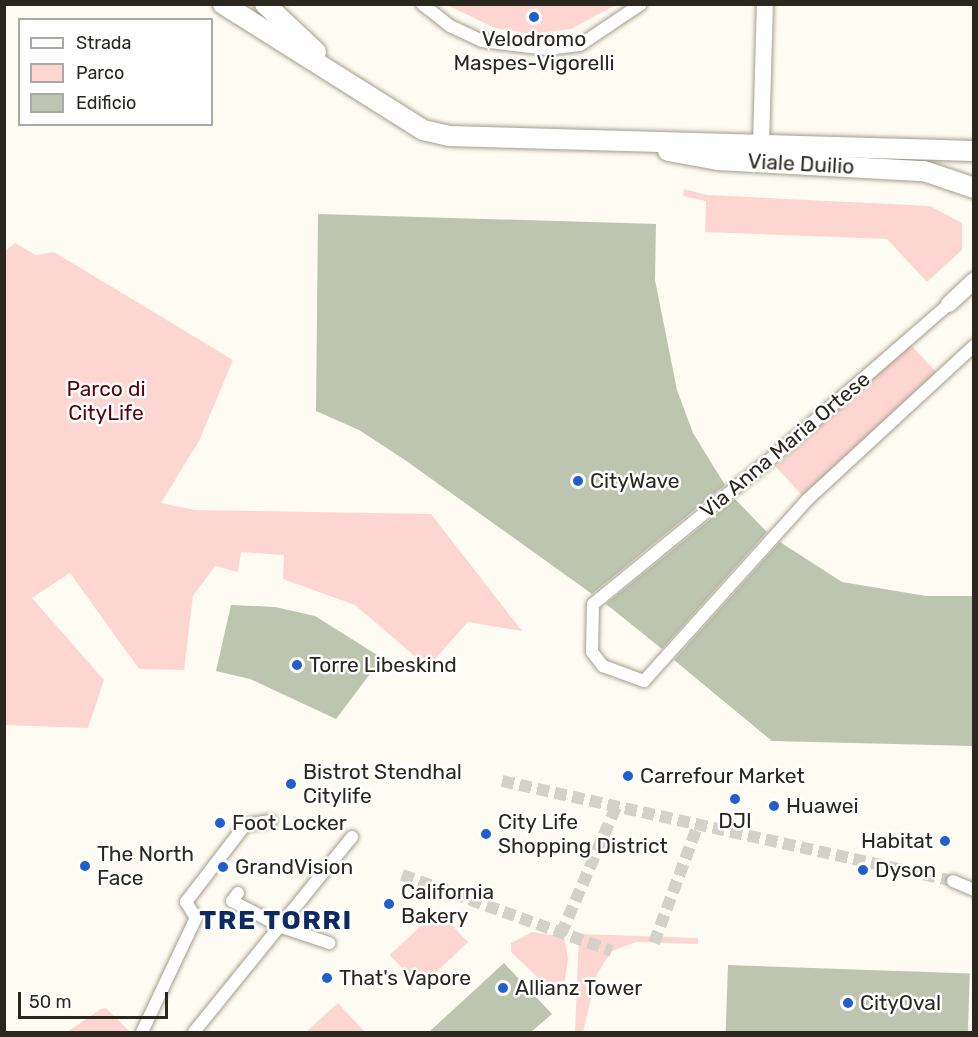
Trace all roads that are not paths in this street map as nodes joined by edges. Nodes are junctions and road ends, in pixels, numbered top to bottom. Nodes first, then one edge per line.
1 (224, 4) edge
2 (265, 4) edge
3 (422, 4) edge
4 (641, 4) edge
5 (765, 4) edge
6 (338, 73) junction
7 (626, 142) junction
8 (761, 144) junction
9 (974, 151) edge
10 (974, 188) edge
11 (974, 281) edge
12 (949, 304) joint
13 (974, 346) edge
14 (271, 821) dead end
15 (352, 837) dead end
16 (953, 881) tunnel mouth
17 (974, 890) edge
18 (238, 893) dead end
19 (282, 927) junction
20 (329, 943) dead end
21 (142, 1032) edge
22 (194, 1032) edge

1 - 6 street, Viale Duilio
2 - 6 street, Viale Duilio
3 - 4 street
5 - 8 street
6 - 7 street, Viale Duilio
7 - 8 street, Viale Duilio
7 - 10 street, Viale Duilio
8 - 9 street, Viale Duilio
11 - 12 street, Via Anna Maria Ortese
12 - 13 street, Via Anna Maria Ortese
14 - 21 street
15 - 19 street
16 - 17 street
18 - 19 street
19 - 20 street
19 - 22 street

